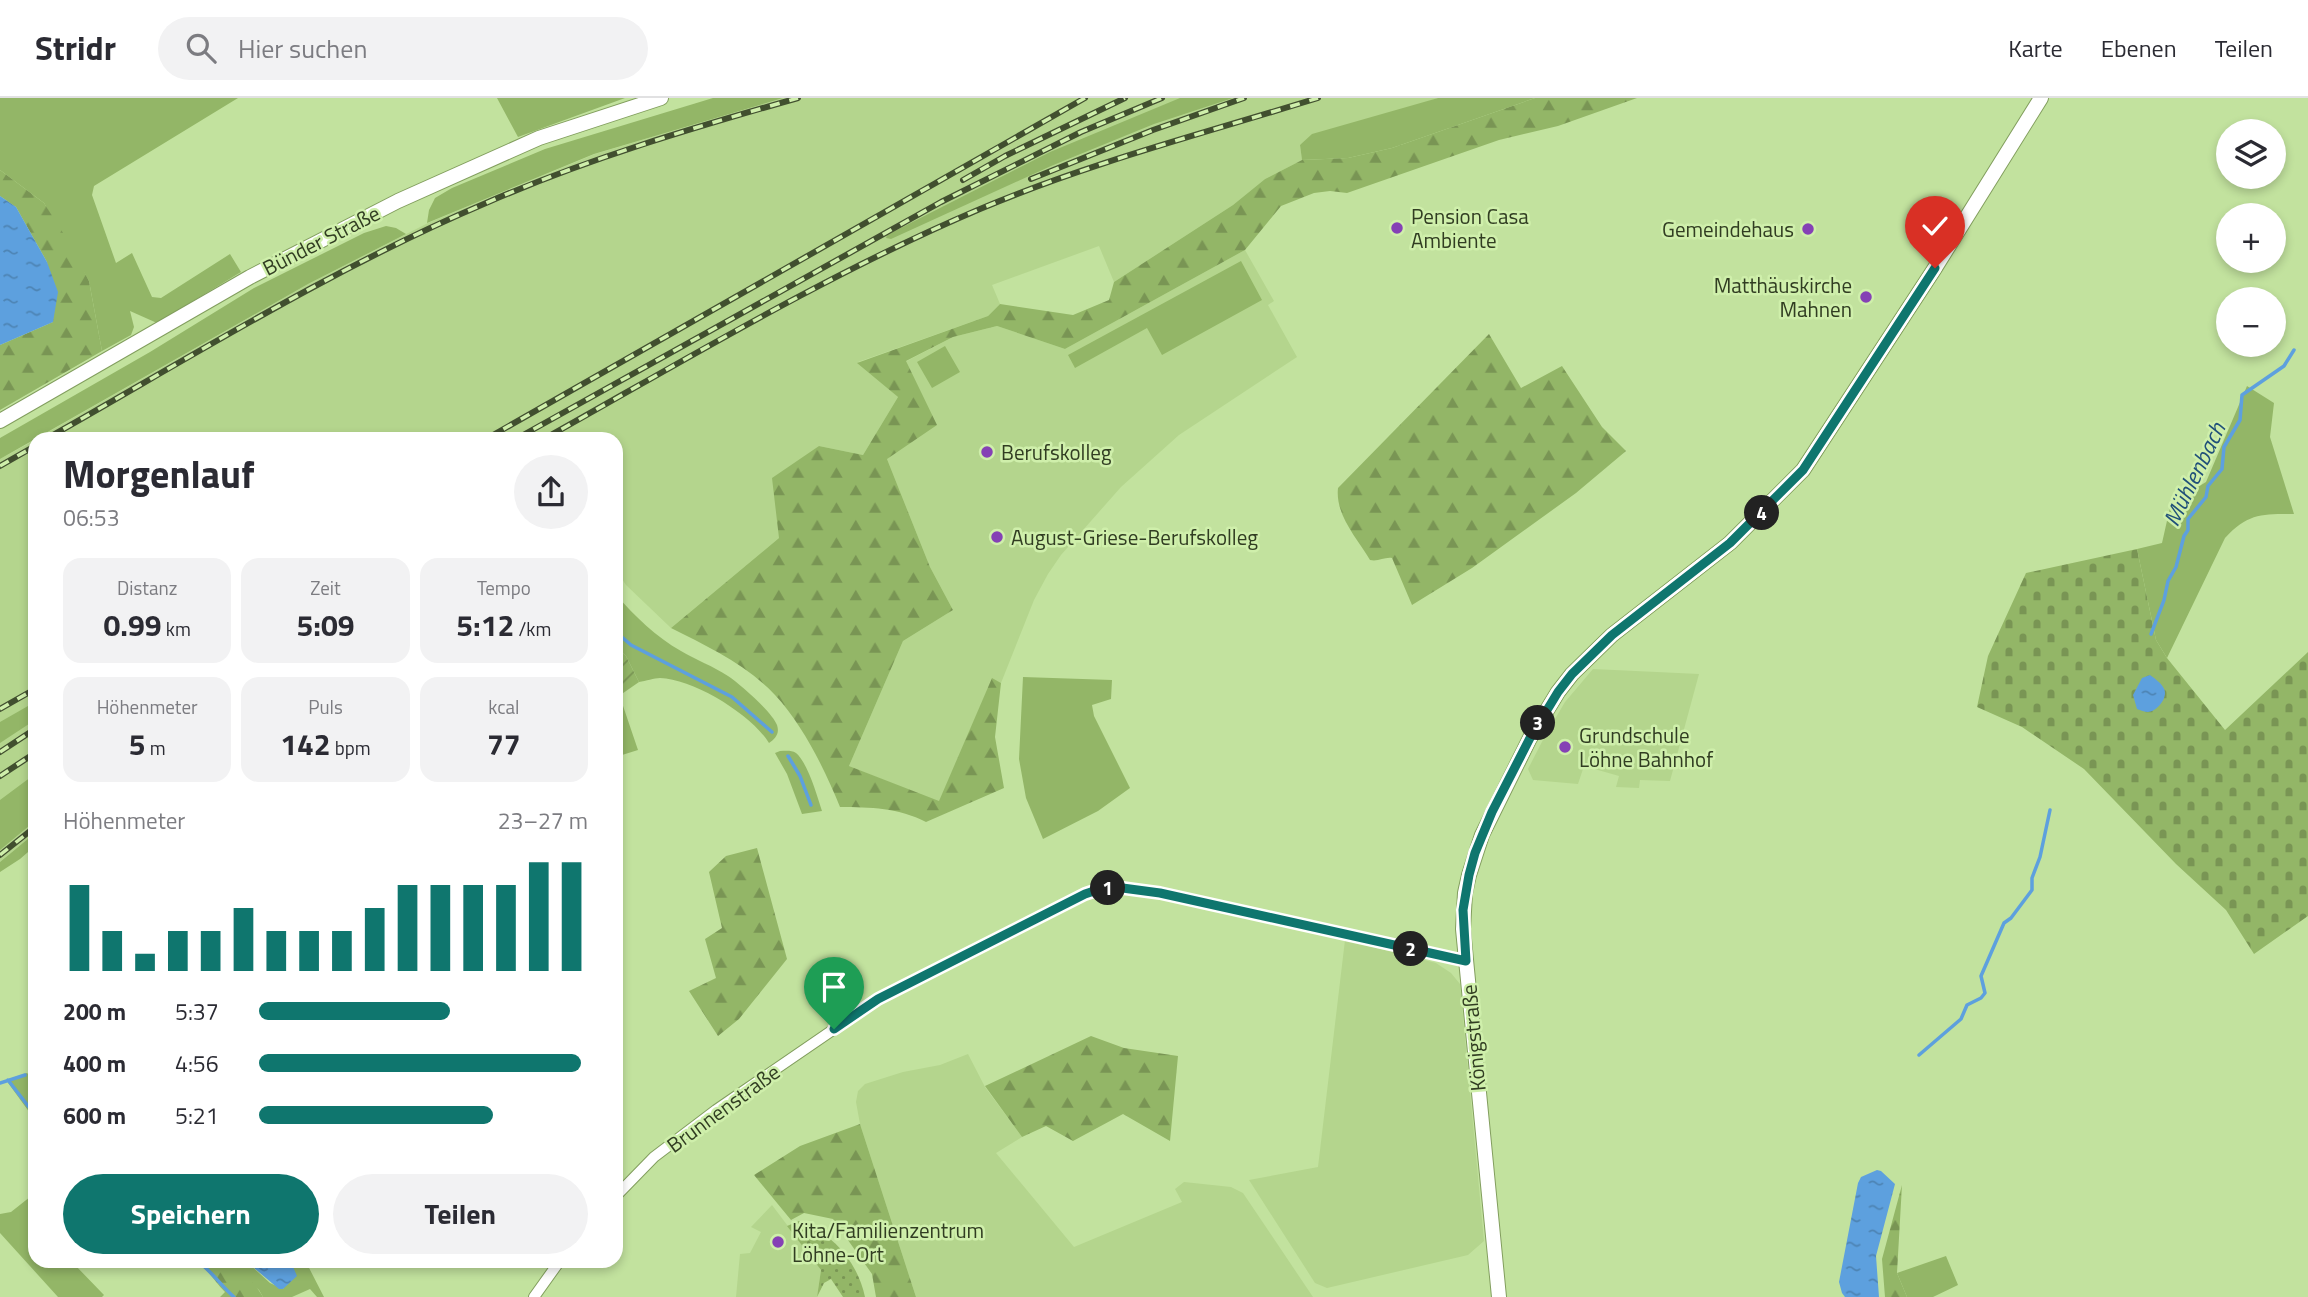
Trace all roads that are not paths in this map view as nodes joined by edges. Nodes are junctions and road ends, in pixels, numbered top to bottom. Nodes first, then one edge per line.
1 (661, 98) edge
2 (2041, 98) edge
3 (0, 421) edge
4 (1466, 961) junction
5 (623, 1189) edge
6 (555, 1268) edge
7 (534, 1297) edge
8 (1499, 1297) edge

1 - 3 main road, Bünder Straße
2 - 4 main road, Königstraße
4 - 5 street, Brunnenstraße
4 - 8 main road, Königstraße
6 - 7 street

